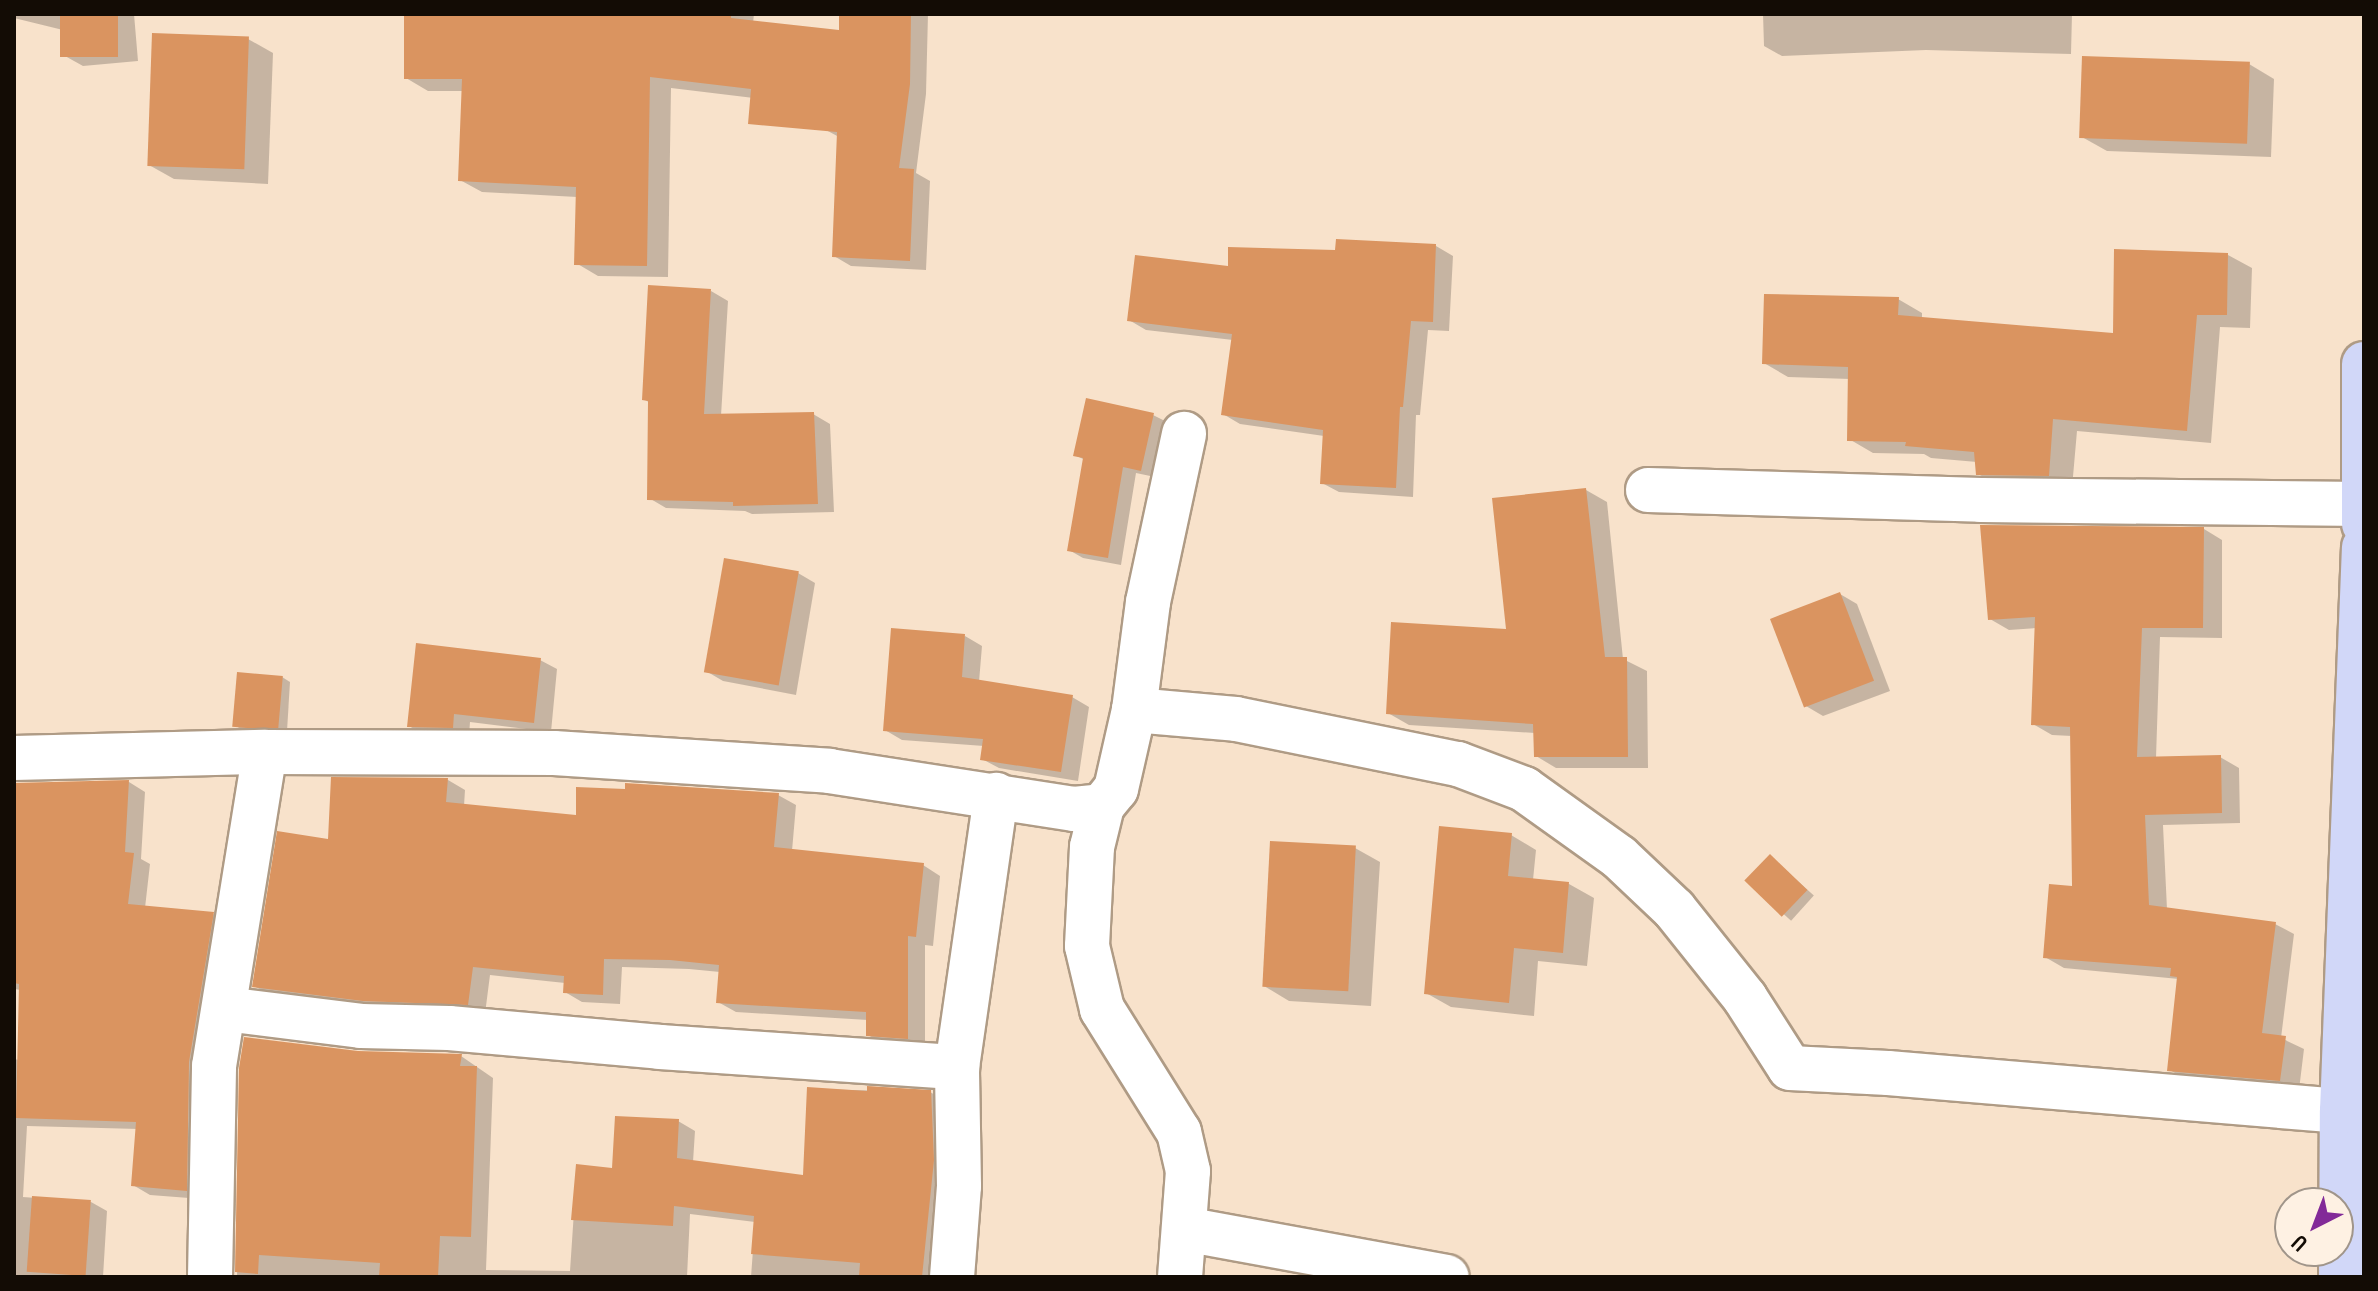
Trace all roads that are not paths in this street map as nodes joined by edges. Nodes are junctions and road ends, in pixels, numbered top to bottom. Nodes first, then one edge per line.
1 (2364, 364) edge
2 (1184, 434) dead end
3 (1648, 490) dead end
4 (2363, 504) edge
5 (2364, 524) edge
6 (2364, 547) edge
7 (1134, 710) junction
8 (265, 752) junction
9 (14, 758) edge
10 (996, 795) junction
11 (1102, 806) junction
12 (225, 1009) junction
13 (957, 1067) junction
14 (2350, 1135) edge
15 (1185, 1229) junction
16 (210, 1277) edge
17 (952, 1277) edge
18 (1180, 1277) edge
19 (1447, 1277) edge
20 (2341, 1277) edge

1 - 4 main road
2 - 7 street
3 - 4 street
4 - 5 main road
6 - 14 main road
7 - 11 street
7 - 14 street
8 - 9 street
8 - 10 street
8 - 12 street
10 - 11 street
10 - 13 street
11 - 15 street
12 - 13 street
12 - 16 street
13 - 17 street
14 - 20 main road
15 - 18 street
15 - 19 street

